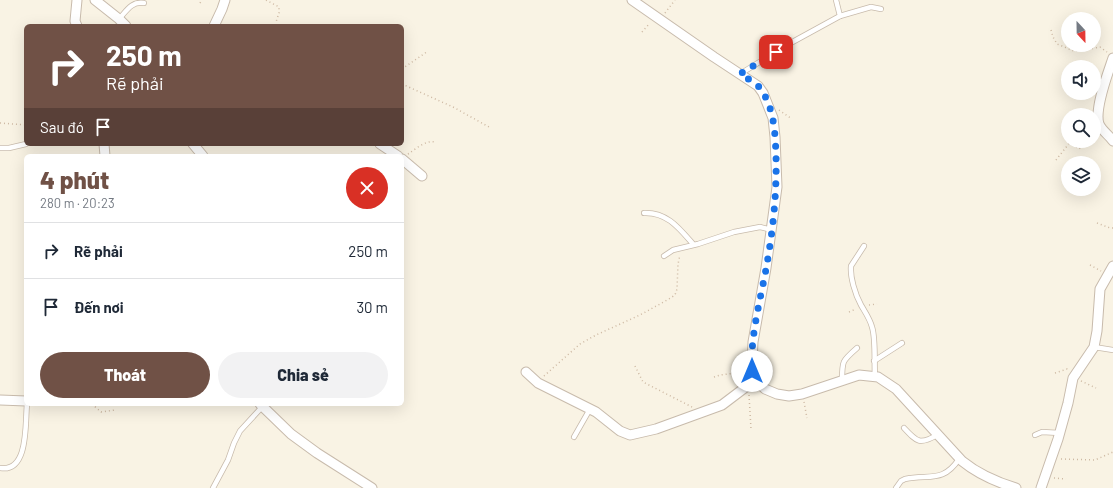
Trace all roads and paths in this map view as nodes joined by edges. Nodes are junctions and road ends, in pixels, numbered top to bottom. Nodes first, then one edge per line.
1 (78, 0) edge
2 (95, 0) edge
3 (202, 0) edge
4 (224, 0) edge
5 (266, 0) edge
6 (632, 0) edge
7 (675, 0) edge
8 (836, 0) edge
9 (200, 3) dead end
10 (144, 4) dead end
11 (881, 9) dead end
12 (840, 16) junction
13 (119, 18) junction
14 (657, 18) junction
15 (276, 22) dead end
16 (76, 24) edge
17 (124, 24) edge
18 (215, 24) edge
19 (1051, 30) dead end
20 (642, 32) dead end
21 (428, 51) dead end
22 (1110, 55) edge
23 (404, 68) edge
24 (740, 74) junction
25 (404, 85) edge
26 (0, 123) edge
27 (24, 125) edge
28 (489, 126) dead end
29 (1113, 141) edge
30 (435, 142) dead end
31 (24, 144) edge
32 (195, 146) edge
33 (383, 146) edge
34 (0, 148) edge
35 (1065, 148) edge
36 (201, 154) edge
37 (395, 154) edge
38 (405, 156) edge
39 (1056, 160) dead end
40 (422, 176) dead end
41 (644, 213) dead end
42 (1097, 223) dead end
43 (1113, 228) edge
44 (772, 230) junction
45 (694, 244) junction
46 (864, 246) dead end
47 (681, 247) junction
48 (664, 256) dead end
49 (1090, 265) dead end
50 (1113, 266) edge
51 (1108, 274) junction
52 (902, 343) dead end
53 (1094, 346) junction
54 (857, 348) dead end
55 (1113, 350) edge
56 (874, 360) junction
57 (635, 366) dead end
58 (526, 372) dead end
59 (1055, 373) dead end
60 (1075, 375) junction
61 (714, 377) dead end
62 (875, 377) junction
63 (752, 379) junction
64 (842, 381) junction
65 (538, 382) junction
66 (1096, 388) dead end
67 (802, 394) junction
68 (0, 400) edge
69 (24, 403) edge
70 (26, 406) edge
71 (94, 406) edge
72 (260, 406) edge
73 (262, 406) edge
74 (590, 409) junction
75 (115, 410) dead end
76 (703, 412) junction
77 (807, 418) dead end
78 (904, 428) dead end
79 (751, 429) dead end
80 (1060, 433) junction
81 (937, 435) junction
82 (1035, 435) dead end
83 (574, 437) dead end
84 (1113, 452) edge
85 (1051, 458) junction
86 (960, 459) junction
87 (0, 468) edge
88 (1044, 477) junction
89 (1066, 479) dead end
90 (213, 488) edge
91 (372, 488) edge
92 (896, 488) edge
93 (1016, 488) edge
94 (1041, 488) edge

1 - 16 street
2 - 13 street
3 - 9 path
4 - 18 street
5 - 15 path
6 - 14 street
7 - 14 path
8 - 12 lane
10 - 13 lane
11 - 12 lane
12 - 24 lane
13 - 17 street
14 - 20 path
14 - 24 street
19 - 22 path
21 - 23 path
22 - 29 street
24 - 44 street
25 - 28 path
26 - 27 path
30 - 38 path
31 - 34 lane
32 - 36 street
33 - 37 street
35 - 39 path
38 - 40 street
41 - 45 lane
42 - 43 path
44 - 45 lane
44 - 63 street
45 - 47 lane
46 - 56 lane
47 - 48 lane
47 - 65 path
49 - 51 path
50 - 51 street
51 - 53 street
52 - 56 lane
53 - 55 lane
53 - 60 street
54 - 64 lane
56 - 62 lane
57 - 76 path
58 - 65 street
59 - 60 path
60 - 66 path
60 - 80 street
61 - 63 path
62 - 64 street
62 - 81 street
63 - 67 street
63 - 76 street
63 - 79 path
64 - 67 street
65 - 74 street
67 - 77 path
68 - 69 street
70 - 87 lane
71 - 75 path
72 - 90 lane
73 - 91 street
74 - 76 street
74 - 83 lane
78 - 81 lane
80 - 82 lane
80 - 85 street
81 - 86 street
84 - 85 path
85 - 88 street
86 - 92 lane
86 - 93 street
88 - 89 path
88 - 94 street

